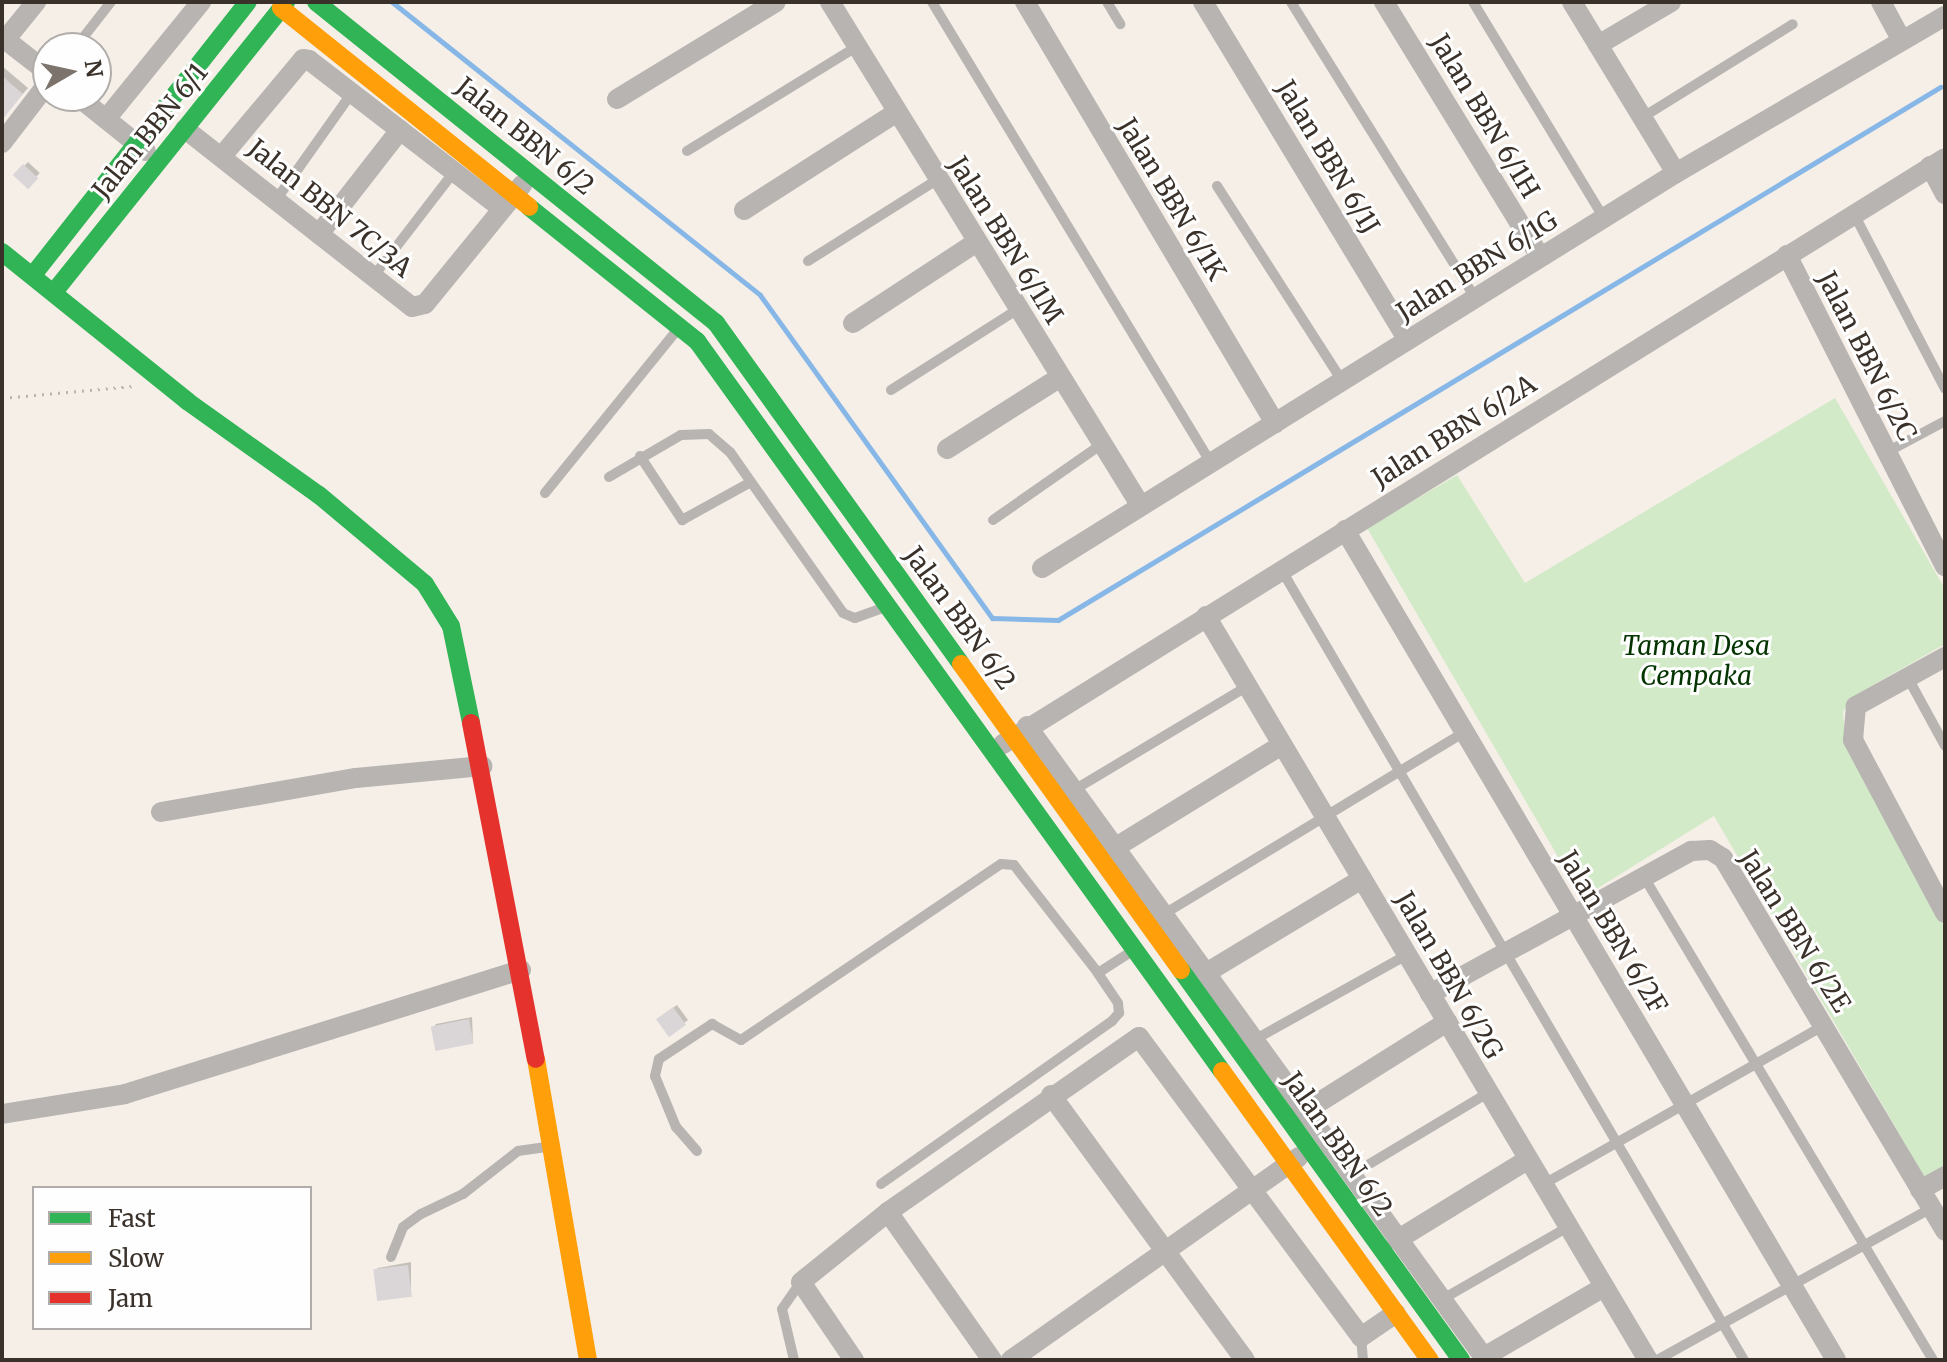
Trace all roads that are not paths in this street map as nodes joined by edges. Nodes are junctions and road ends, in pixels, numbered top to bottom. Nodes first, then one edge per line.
1 (36, 2) edge
2 (111, 2) edge
3 (201, 2) edge
4 (248, 2) edge
5 (261, 2) edge
6 (316, 2) edge
7 (776, 2) edge
8 (830, 2) edge
9 (932, 2) edge
10 (1025, 2) edge
11 (1107, 2) edge
12 (1203, 2) edge
13 (1291, 2) edge
14 (1384, 2) edge
15 (1473, 2) edge
16 (1572, 2) edge
17 (1671, 2) edge
18 (1881, 2) edge
19 (284, 5) edge
20 (1945, 16) edge
21 (235, 17) junction
22 (1120, 24) dead end
23 (1793, 24) dead end
24 (88, 32) edge
25 (1901, 39) junction
26 (3, 40) edge
27 (1598, 45) junction
28 (858, 46) junction
29 (32, 61) edge
30 (351, 94) junction
31 (617, 99) dead end
32 (32, 104) edge
33 (97, 112) edge
34 (897, 112) junction
35 (1643, 117) junction
36 (106, 119) junction
37 (185, 129) junction
38 (400, 130) junction
39 (2, 143) edge
40 (137, 143) junction
41 (687, 151) dead end
42 (222, 156) junction
43 (159, 161) junction
44 (1938, 162) edge
45 (454, 172) junction
46 (1676, 173) junction
47 (530, 174) junction
48 (938, 179) junction
49 (1217, 186) dead end
50 (1945, 194) edge
51 (276, 200) junction
52 (508, 201) junction
53 (744, 210) dead end
54 (1854, 214) junction
55 (1604, 218) junction
56 (319, 234) junction
57 (977, 242) junction
58 (2, 252) edge
59 (1787, 255) junction
60 (1540, 257) junction
61 (808, 261) dead end
62 (33, 275) junction
63 (373, 277) junction
64 (54, 292) junction
65 (1475, 298) junction
66 (1018, 309) junction
67 (853, 323) dead end
68 (680, 327) junction
69 (1408, 340) junction
70 (1059, 378) junction
71 (1342, 381) junction
72 (1945, 389) edge
73 (891, 390) dead end
74 (1945, 421) edge
75 (1275, 423) junction
76 (1102, 444) junction
77 (947, 449) dead end
78 (1887, 452) junction
79 (640, 456) junction
80 (1211, 463) junction
81 (609, 477) dead end
82 (749, 483) junction
83 (545, 493) dead end
84 (1139, 503) junction
85 (993, 520) dead end
86 (1345, 530) junction
87 (1945, 566) edge
88 (1042, 568) dead end
89 (1281, 569) junction
90 (888, 606) junction
91 (1206, 616) junction
92 (1945, 657) edge
93 (1908, 678) junction
94 (1248, 686) junction
95 (1021, 731) junction
96 (1464, 732) junction
97 (1282, 745) junction
98 (1945, 746) edge
99 (994, 751) junction
100 (482, 766) junction
101 (1399, 770) junction
102 (1074, 790) junction
103 (161, 812) dead end
104 (1324, 815) junction
105 (1116, 847) junction
106 (1644, 877) junction
107 (1362, 879) junction
108 (1944, 906) edge
109 (1164, 914) junction
110 (1574, 916) junction
111 (1137, 948) junction
112 (1506, 953) junction
113 (1407, 955) junction
114 (521, 970) junction
115 (1098, 973) junction
116 (1206, 973) junction
117 (1430, 994) junction
118 (1447, 1022) junction
119 (1823, 1026) junction
120 (1254, 1040) junction
121 (1755, 1066) junction
122 (1488, 1093) junction
123 (1051, 1095) junction
124 (1686, 1105) junction
125 (2, 1114) edge
126 (1297, 1116) junction
127 (1269, 1135) junction
128 (1617, 1143) junction
129 (550, 1147) junction
130 (1309, 1150) junction
131 (697, 1151) dead end
132 (1527, 1160) junction
133 (1288, 1165) junction
134 (1351, 1175) junction
135 (1945, 1176) edge
136 (881, 1184) dead end
137 (1542, 1185) junction
138 (1253, 1188) junction
139 (1926, 1199) junction
140 (888, 1212) junction
141 (1568, 1227) junction
142 (1945, 1231) edge
143 (1397, 1240) junction
144 (1865, 1245) junction
145 (1166, 1250) junction
146 (391, 1257) dead end
147 (801, 1282) junction
148 (1792, 1285) junction
149 (1604, 1287) junction
150 (1441, 1300) junction
151 (1396, 1313) junction
152 (1722, 1324) junction
153 (1361, 1337) junction
154 (794, 1357) edge
155 (1485, 1358) edge
156 (1647, 1359) edge
157 (588, 1360) edge
158 (854, 1360) edge
159 (992, 1360) edge
160 (1011, 1360) edge
161 (1245, 1360) edge
162 (1363, 1360) edge
163 (1430, 1360) edge
164 (1461, 1360) edge
165 (1744, 1360) edge
166 (1836, 1360) edge
167 (1933, 1360) edge

1 - 26 street
2 - 24 lane
3 - 36 street
4 - 21 street, Jalan BBN 6/1
5 - 21 street
6 - 47 street, Jalan BBN 6/2
7 - 31 street
8 - 28 street, Jalan BBN 6/1M
9 - 80 lane
10 - 75 street, Jalan BBN 6/1K
11 - 22 lane
12 - 69 street, Jalan BBN 6/1J
13 - 65 lane
14 - 60 street, Jalan BBN 6/1H
15 - 55 lane
16 - 27 street
17 - 27 street
18 - 25 street
19 - 37 street, Jalan BBN 6/1
19 - 52 street, Jalan BBN 6/2
20 - 25 street, Jalan BBN 6/1G
21 - 40 street, Jalan BBN 6/1
23 - 35 lane
25 - 46 street, Jalan BBN 6/1G
26 - 29 street
27 - 35 street
28 - 34 street, Jalan BBN 6/1M
28 - 41 lane
30 - 38 street
30 - 42 street
30 - 51 lane
32 - 39 street
33 - 36 street
34 - 48 street, Jalan BBN 6/1M
34 - 53 street
35 - 46 street
36 - 40 street
37 - 42 street, Jalan BBN 7C/3A
37 - 43 street, Jalan BBN 6/1
38 - 45 street
38 - 56 street
40 - 43 street
40 - 62 street, Jalan BBN 6/1
42 - 51 street, Jalan BBN 7C/3A
43 - 64 street, Jalan BBN 6/1
44 - 50 street
44 - 54 street, Jalan BBN 6/2A
45 - 52 street
45 - 63 lane
46 - 55 street, Jalan BBN 6/1G
47 - 52 street, Jalan BBN 7C/3A
47 - 95 street, Jalan BBN 6/2
48 - 57 street, Jalan BBN 6/1M
48 - 61 lane
49 - 71 lane
51 - 56 street, Jalan BBN 7C/3A
52 - 63 street, Jalan BBN 7C/3A
52 - 68 street, Jalan BBN 6/2
54 - 59 street, Jalan BBN 6/2A
54 - 72 lane
55 - 60 street, Jalan BBN 6/1G
56 - 63 street, Jalan BBN 7C/3A
57 - 66 street, Jalan BBN 6/1M
57 - 67 street
58 - 62 street
59 - 78 street, Jalan BBN 6/2C
59 - 86 street, Jalan BBN 6/2A
60 - 65 street, Jalan BBN 6/1G
62 - 64 street
64 - 100 street
65 - 69 street, Jalan BBN 6/1G
66 - 70 street, Jalan BBN 6/1M
66 - 73 lane
68 - 83 lane
68 - 90 street, Jalan BBN 6/2
69 - 71 street, Jalan BBN 6/1G
70 - 76 street, Jalan BBN 6/1M
70 - 77 street
71 - 75 street, Jalan BBN 6/1G
74 - 78 lane
75 - 80 street, Jalan BBN 6/1G
76 - 84 street, Jalan BBN 6/1M
76 - 85 lane
78 - 87 street, Jalan BBN 6/2C
79 - 81 lane
79 - 82 lane
79 - 82 lane
80 - 84 street, Jalan BBN 6/1G
82 - 90 lane
84 - 88 street, Jalan BBN 6/1G
86 - 89 street, Jalan BBN 6/2A
86 - 96 street, Jalan BBN 6/2F
89 - 91 street, Jalan BBN 6/2A
89 - 101 lane
90 - 99 street, Jalan BBN 6/2
91 - 94 street, Jalan BBN 6/2G
91 - 95 street, Jalan BBN 6/2A
92 - 93 street
93 - 98 lane
93 - 108 street
94 - 97 street, Jalan BBN 6/2G
94 - 102 lane
95 - 99 street, Jalan BBN 6/2A
95 - 102 street
95 - 126 street, Jalan BBN 6/2
96 - 101 lane
96 - 110 street, Jalan BBN 6/2F
97 - 104 street, Jalan BBN 6/2G
97 - 105 street
99 - 111 street, Jalan BBN 6/2
100 - 103 street
100 - 114 street
101 - 104 lane
101 - 112 lane
102 - 105 street
104 - 107 street, Jalan BBN 6/2G
104 - 109 lane
105 - 109 street
106 - 110 street, Jalan BBN 6/2E
106 - 119 street, Jalan BBN 6/2E
106 - 121 lane
107 - 113 street, Jalan BBN 6/2G
107 - 116 street
109 - 116 street
110 - 112 street, Jalan BBN 6/2E
110 - 124 street, Jalan BBN 6/2F
111 - 115 lane
111 - 127 street, Jalan BBN 6/2
112 - 117 street, Jalan BBN 6/2E
112 - 128 lane
113 - 117 street, Jalan BBN 6/2G
113 - 120 lane
114 - 125 street
114 - 129 street
115 - 131 lane
115 - 136 lane
116 - 120 street
117 - 118 street, Jalan BBN 6/2G
118 - 122 street, Jalan BBN 6/2G
118 - 126 street
119 - 121 lane
119 - 139 street, Jalan BBN 6/2E
120 - 126 street
121 - 124 lane
121 - 144 lane
122 - 132 street, Jalan BBN 6/2G
122 - 134 lane
123 - 138 street
123 - 140 street
123 - 145 street
124 - 128 lane
124 - 148 street, Jalan BBN 6/2F
126 - 127 street
126 - 130 street, Jalan BBN 6/2
126 - 134 street
127 - 133 street, Jalan BBN 6/2
128 - 137 lane
128 - 152 lane
129 - 146 lane
129 - 157 street
130 - 133 street
130 - 164 street, Jalan BBN 6/2
132 - 137 street, Jalan BBN 6/2G
132 - 143 street
133 - 138 street
133 - 151 street, Jalan BBN 6/2
134 - 143 street
135 - 139 street
137 - 141 street, Jalan BBN 6/2G
138 - 145 street
138 - 153 street
139 - 142 street, Jalan BBN 6/2E
139 - 144 lane
140 - 147 street
140 - 159 street
141 - 149 street, Jalan BBN 6/2G
141 - 150 lane
143 - 150 street
144 - 148 lane
144 - 167 lane
145 - 160 street
145 - 161 street
147 - 154 lane
147 - 158 street
148 - 152 lane
148 - 166 street, Jalan BBN 6/2F
149 - 155 street
149 - 156 street, Jalan BBN 6/2G
150 - 155 street
151 - 153 street
151 - 163 street, Jalan BBN 6/2
152 - 156 lane
152 - 165 lane
153 - 162 lane

